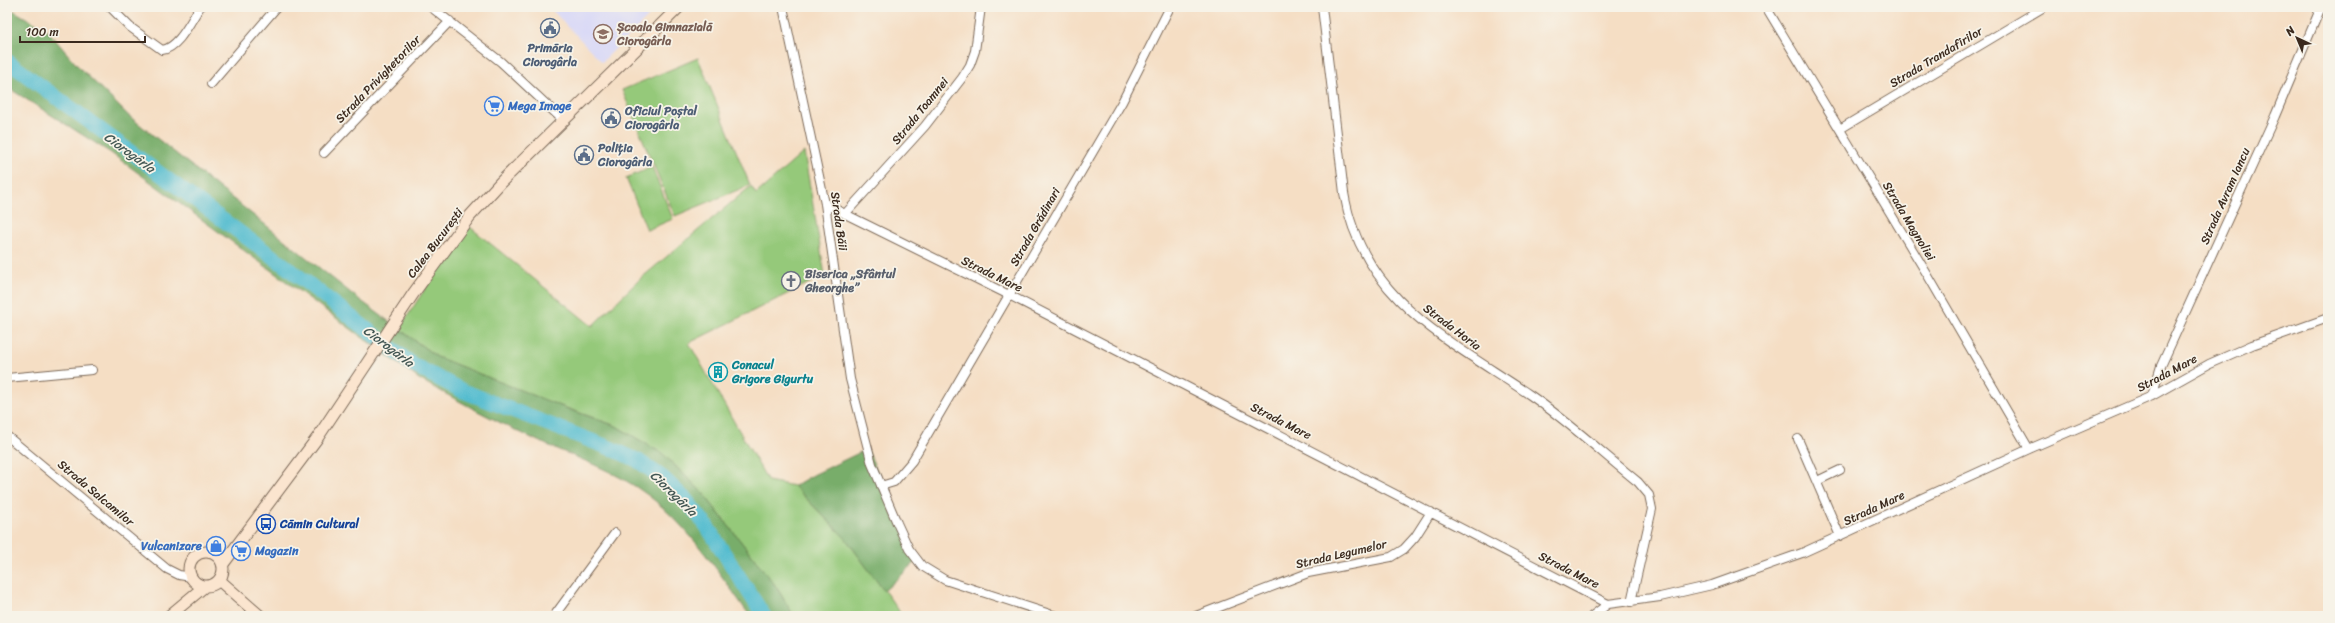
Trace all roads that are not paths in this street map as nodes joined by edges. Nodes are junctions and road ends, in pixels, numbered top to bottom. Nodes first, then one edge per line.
1 (110, 7) edge
2 (200, 7) edge
3 (277, 7) edge
4 (431, 7) edge
5 (679, 7) edge
6 (782, 7) edge
7 (981, 7) edge
8 (1170, 7) edge
9 (1322, 7) edge
10 (1766, 7) edge
11 (2044, 7) edge
12 (2321, 7) edge
13 (450, 21) junction
14 (211, 84) dead end
15 (564, 121) junction
16 (1840, 129) junction
17 (324, 154) dead end
18 (825, 204) junction
19 (845, 214) junction
20 (1009, 295) junction
21 (2328, 318) edge
22 (92, 370) dead end
23 (7, 378) edge
24 (2152, 396) junction
25 (7, 436) edge
26 (1798, 439) dead end
27 (2029, 449) junction
28 (1840, 470) dead end
29 (1817, 481) junction
30 (881, 486) junction
31 (1431, 512) junction
32 (250, 526) junction
33 (615, 533) dead end
34 (1840, 536) junction
35 (216, 555) junction
36 (223, 564) junction
37 (192, 578) junction
38 (219, 580) junction
39 (205, 586) junction
40 (1631, 602) junction
41 (1608, 604) junction
42 (169, 616) edge
43 (260, 616) edge
44 (554, 616) edge
45 (1056, 616) edge
46 (1196, 616) edge
47 (1592, 616) edge

1 - 2 street
3 - 14 street
4 - 13 street
5 - 15 main road, Calea București
6 - 18 street, Strada Băii
7 - 19 street, Strada Toamnei
8 - 20 street, Strada Grădinari
9 - 40 street, Strada Horia
10 - 16 street, Strada Magnoliei
11 - 16 street, Strada Trandafirilor
12 - 24 street, Strada Avram Iancu
13 - 15 street
13 - 17 street, Strada Privighetorilor
15 - 32 main road, Calea București
16 - 27 street, Strada Magnoliei
18 - 19 street, Strada Mare
18 - 30 street, Strada Băii
19 - 20 street, Strada Mare
20 - 30 street, Strada Grădinari
20 - 31 street, Strada Mare
21 - 24 street, Strada Mare
22 - 23 street
24 - 27 street, Strada Mare
25 - 37 street, Strada Salcamilor
26 - 29 street
27 - 34 street, Strada Mare
28 - 29 street
29 - 34 street
30 - 45 street, Strada Băii
31 - 41 street, Strada Mare
31 - 46 street, Strada Legumelor
32 - 35 main road, Calea București
32 - 36 main road, Calea București
33 - 44 street
34 - 40 street, Strada Mare
35 - 36 main road
35 - 37 main road
36 - 38 main road
37 - 39 main road
37 - 42 main road
38 - 39 main road
38 - 43 main road
39 - 42 main road
40 - 41 street, Strada Mare
41 - 47 street

